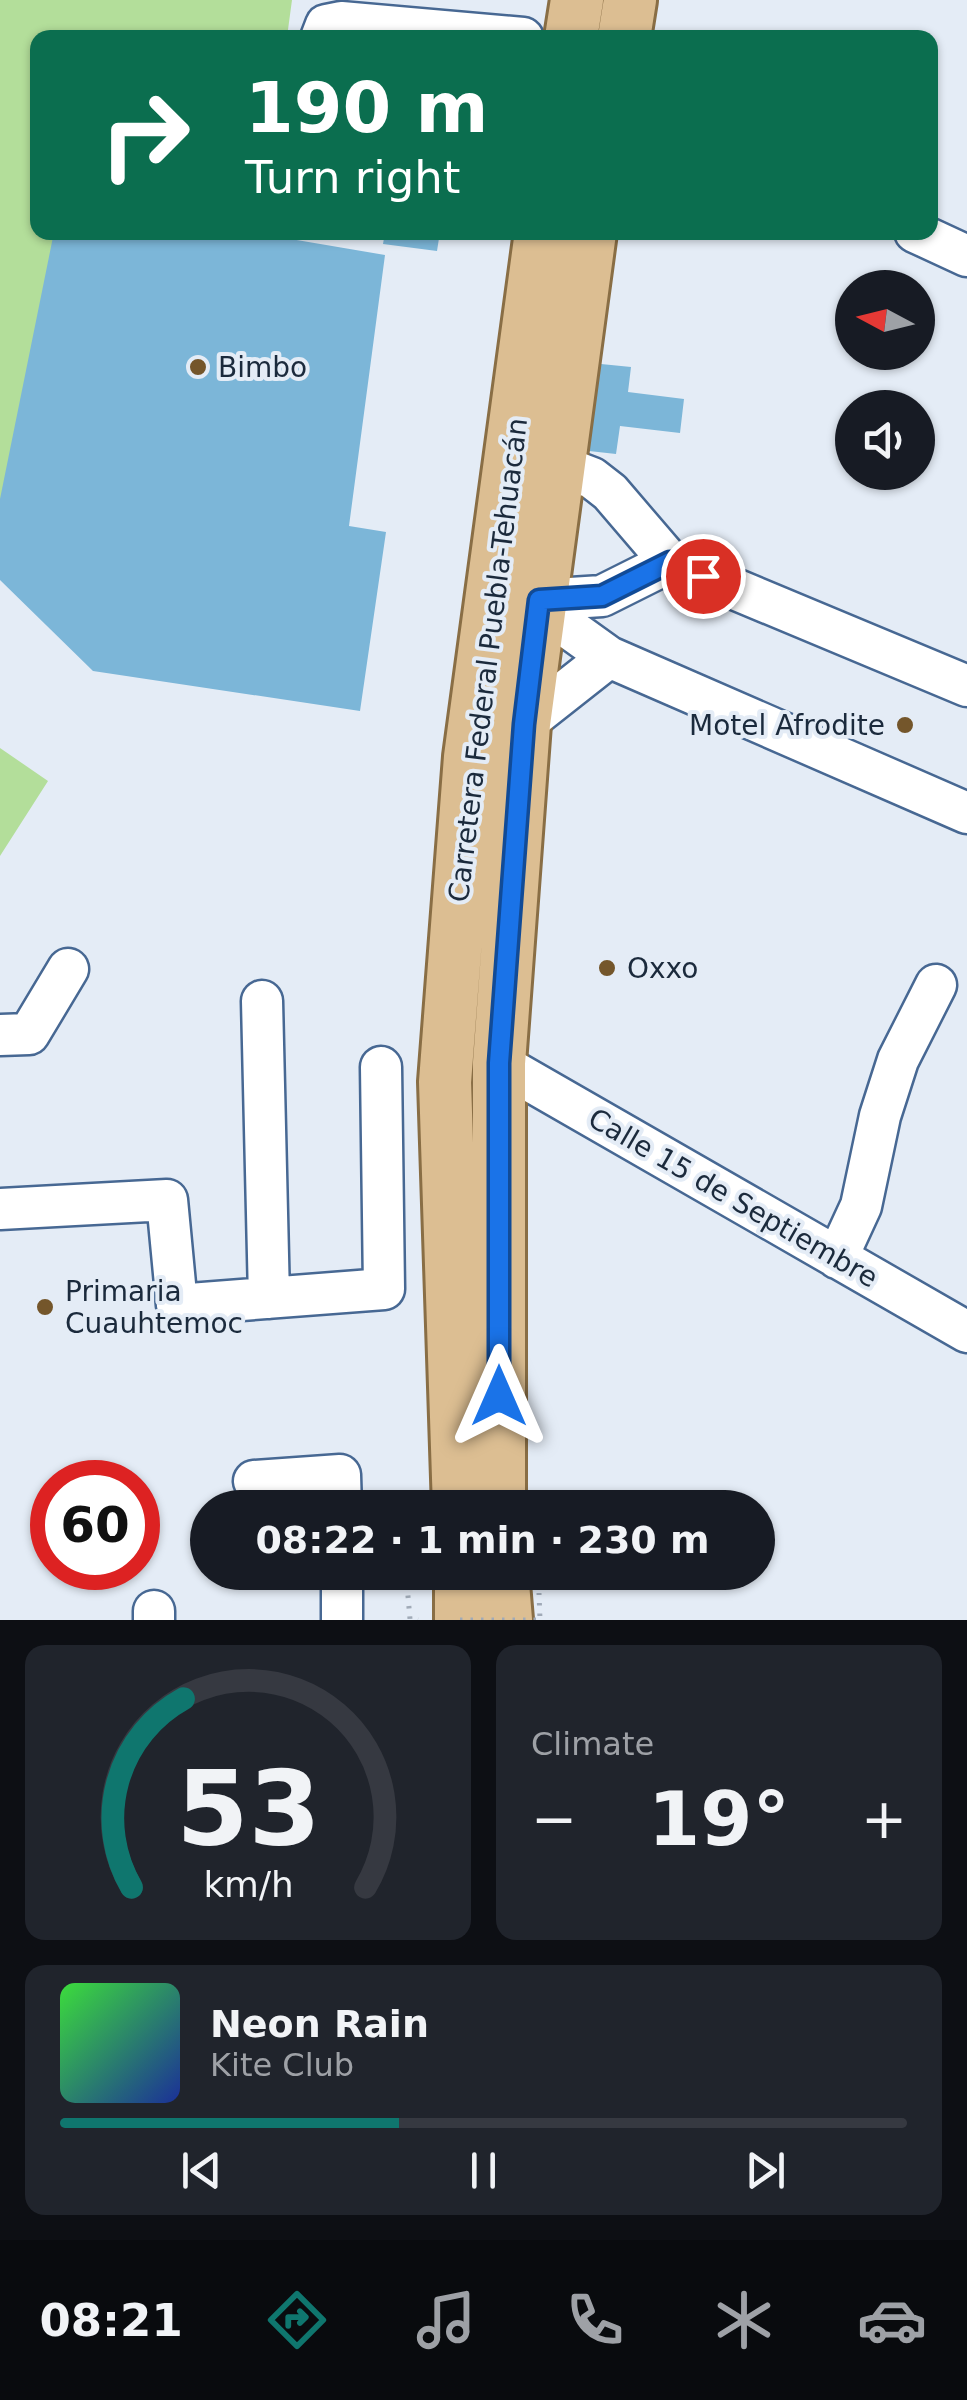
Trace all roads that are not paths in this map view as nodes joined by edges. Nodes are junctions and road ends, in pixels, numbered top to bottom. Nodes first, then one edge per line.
1 (576, 0) edge
2 (630, 0) edge
3 (324, 30) edge
4 (432, 30) edge
5 (571, 30) edge
6 (625, 30) edge
7 (540, 240) edge
8 (611, 240) edge
9 (932, 240) edge
10 (587, 256) edge
11 (967, 256) edge
12 (558, 465) junction
13 (670, 562) junction
14 (539, 603) junction
15 (609, 657) junction
16 (967, 686) edge
17 (524, 724) junction
18 (967, 813) edge
19 (68, 969) dead end
20 (936, 985) dead end
21 (262, 1001) dead end
22 (0, 1035) edge
23 (499, 1063) junction
24 (382, 1067) dead end
25 (0, 1209) edge
26 (837, 1258) junction
27 (269, 1298) junction
28 (967, 1332) edge
29 (254, 1481) dead end
30 (340, 1490) edge
31 (458, 1490) edge
32 (498, 1490) edge
33 (342, 1590) edge
34 (460, 1590) edge
35 (342, 1620) edge
36 (461, 1620) edge

1 - 5 main road
2 - 6 main road
3 - 4 street
7 - 31 main road, Carretera Federal Puebla-Tehuacán
8 - 10 main road
9 - 11 street
10 - 12 main road, Carretera Federal Puebla-Tehuacán
12 - 13 street
12 - 14 main road, Carretera Federal Puebla-Tehuacán
13 - 14 street
13 - 16 street
14 - 15 street
14 - 17 main road, Carretera Federal Puebla-Tehuacán
15 - 17 street
15 - 18 street
17 - 23 main road, Carretera Federal Puebla-Tehuacán
19 - 22 street
20 - 26 street
21 - 27 street
23 - 26 street, Calle 15 de Septiembre
23 - 32 main road, Carretera Federal Puebla-Tehuacán
24 - 27 street
25 - 27 street
26 - 28 street, Calle 15 de Septiembre
29 - 30 street
33 - 35 street
34 - 36 main road

